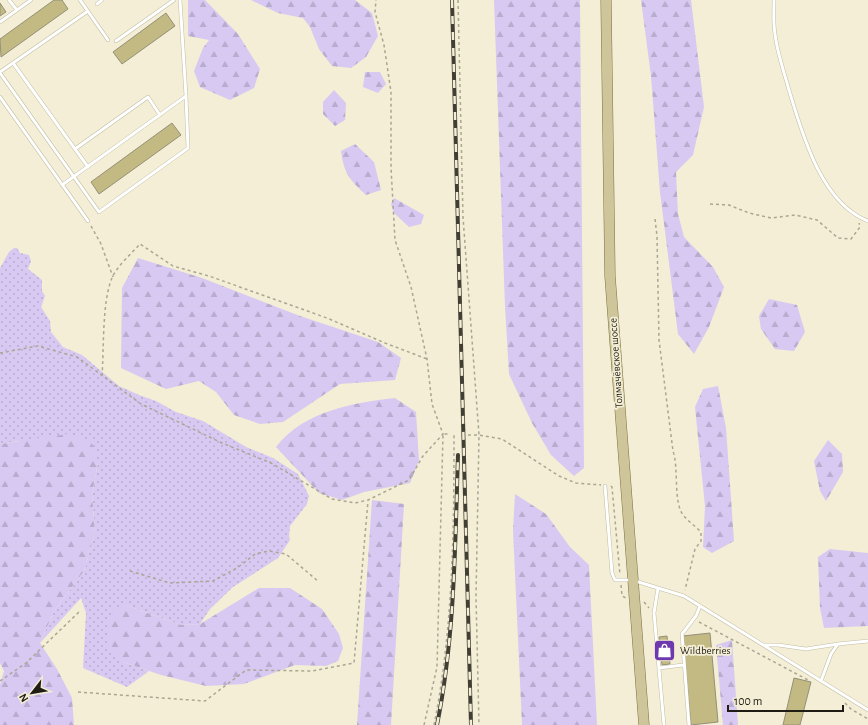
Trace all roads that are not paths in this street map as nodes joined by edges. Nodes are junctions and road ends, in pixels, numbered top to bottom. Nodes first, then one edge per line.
1 (9, 0) edge
2 (31, 0) edge
3 (80, 0) edge
4 (102, 0) edge
5 (174, 0) edge
6 (180, 0) edge
7 (606, 0) edge
8 (774, 0) edge
9 (96, 4) dead end
10 (17, 10) junction
11 (88, 11) junction
12 (0, 22) edge
13 (108, 40) dead end
14 (116, 41) dead end
15 (13, 64) junction
16 (0, 72) edge
17 (186, 96) junction
18 (0, 97) edge
19 (160, 115) junction
20 (75, 150) junction
21 (88, 167) junction
22 (74, 177) junction
23 (62, 185) junction
24 (88, 221) road end
25 (868, 221) edge
26 (605, 486) road end
27 (632, 580) junction
28 (658, 588) junction
29 (700, 606) junction
30 (868, 641) edge
31 (838, 644) junction
32 (763, 645) junction
33 (684, 665) junction
34 (659, 668) junction
35 (820, 681) junction
36 (868, 710) edge
37 (644, 725) edge
38 (664, 725) edge
39 (689, 725) edge

1 - 10 lane
2 - 10 lane
3 - 11 lane
4 - 9 lane
5 - 14 lane
6 - 17 lane
7 - 27 main road, Толмачёвское шоссе
8 - 25 lane
10 - 12 lane
11 - 13 lane
11 - 15 lane
15 - 16 lane
15 - 20 lane
16 - 22 lane
17 - 19 lane
17 - 22 lane
18 - 23 lane
19 - 20 lane
19 - 21 lane
20 - 21 lane
21 - 22 lane
22 - 23 lane
23 - 24 lane
26 - 27 lane
27 - 28 lane
27 - 37 main road, Толмачёвское шоссе
28 - 29 lane
28 - 34 lane
29 - 32 lane
29 - 33 lane
30 - 31 lane
31 - 32 lane
31 - 35 lane
32 - 35 lane
33 - 34 lane
33 - 39 lane
34 - 38 lane
35 - 36 lane

